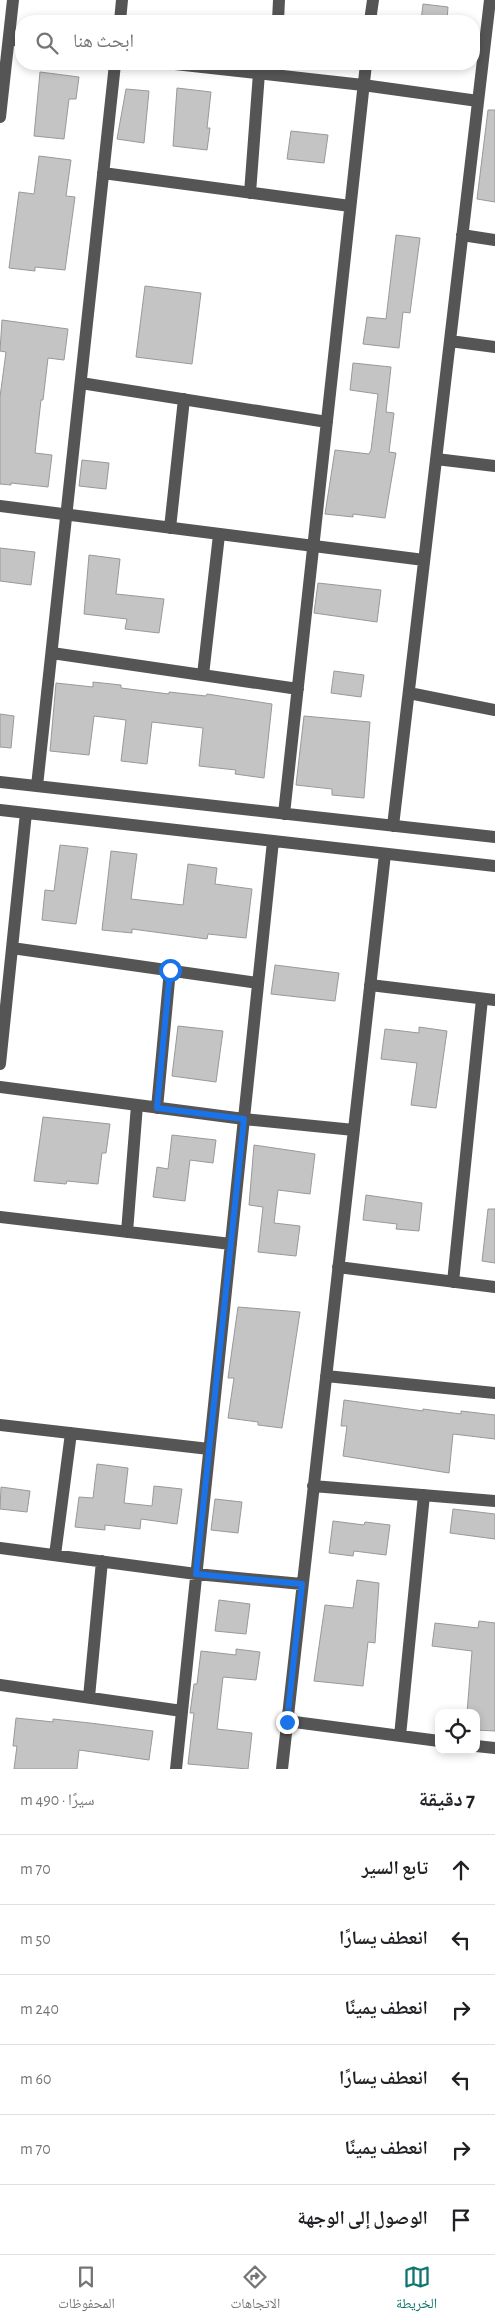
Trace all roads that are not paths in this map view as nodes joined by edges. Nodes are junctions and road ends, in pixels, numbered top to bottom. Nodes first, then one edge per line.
1 (13, 0) edge
2 (122, 0) edge
3 (279, 0) edge
4 (373, 0) edge
5 (490, 0) edge
6 (121, 15) edge
7 (278, 15) edge
8 (371, 15) edge
9 (15, 40) edge
10 (114, 70) edge
11 (231, 70) edge
12 (271, 70) edge
13 (281, 70) edge
14 (365, 70) edge
15 (259, 73) junction
16 (364, 85) junction
17 (478, 101) junction
18 (0, 117) edge
19 (104, 173) junction
20 (250, 193) junction
21 (350, 206) junction
22 (462, 235) junction
23 (495, 240) edge
24 (450, 341) junction
25 (495, 347) edge
26 (81, 383) junction
27 (184, 399) junction
28 (327, 422) junction
29 (436, 459) junction
30 (495, 466) edge
31 (0, 506) edge
32 (66, 516) junction
33 (170, 528) junction
34 (219, 535) junction
35 (313, 546) junction
36 (424, 560) junction
37 (52, 653) junction
38 (203, 675) junction
39 (298, 689) junction
40 (409, 694) junction
41 (495, 710) edge
42 (0, 782) edge
43 (37, 786) junction
44 (0, 810) edge
45 (26, 813) junction
46 (284, 814) junction
47 (393, 826) junction
48 (495, 837) edge
49 (273, 841) junction
50 (385, 854) junction
51 (495, 866) edge
52 (12, 948) junction
53 (170, 970) junction
54 (258, 983) junction
55 (370, 985) junction
56 (482, 999) junction
57 (495, 1000) edge
58 (0, 1064) edge
59 (0, 1087) edge
60 (137, 1105) junction
61 (157, 1108) junction
62 (244, 1119) junction
63 (354, 1130) junction
64 (0, 1217) edge
65 (127, 1232) junction
66 (231, 1244) junction
67 (338, 1267) junction
68 (453, 1282) junction
69 (495, 1287) edge
70 (326, 1376) junction
71 (495, 1393) edge
72 (0, 1425) edge
73 (71, 1433) junction
74 (209, 1449) junction
75 (313, 1486) junction
76 (424, 1495) junction
77 (495, 1501) edge
78 (0, 1548) edge
79 (55, 1555) junction
80 (102, 1561) junction
81 (196, 1574) junction
82 (302, 1584) junction
83 (0, 1684) edge
84 (89, 1697) junction
85 (182, 1711) junction
86 (287, 1722) junction
87 (400, 1736) junction
88 (435, 1740) edge
89 (480, 1746) edge
90 (495, 1748) edge
91 (176, 1769) edge
92 (282, 1769) edge

1 - 9 street
2 - 6 street
3 - 7 street
4 - 8 street
5 - 17 street
9 - 18 street
10 - 19 street
11 - 15 street
12 - 15 street
13 - 16 street
14 - 16 street
15 - 20 street
16 - 17 street
16 - 21 street
17 - 22 street
19 - 20 street
19 - 26 street
20 - 21 street
21 - 28 street
22 - 23 street
22 - 24 street
24 - 25 street
24 - 29 street
26 - 27 street
26 - 32 street
27 - 28 street
27 - 33 street
28 - 35 street
29 - 30 street
29 - 36 street
31 - 32 street
32 - 33 street
32 - 37 street
33 - 34 street
34 - 35 street
34 - 38 street
35 - 36 street
35 - 39 street
36 - 40 street
37 - 38 street
37 - 43 street
38 - 39 street
39 - 46 street
40 - 41 street
40 - 47 street
42 - 43 street
43 - 46 street
44 - 45 street
45 - 49 street
45 - 52 street
46 - 47 street
47 - 48 street
49 - 50 street
49 - 54 street
50 - 51 street
50 - 55 street
52 - 53 street
52 - 58 street
53 - 54 street
53 - 61 street
54 - 62 street
55 - 56 street
55 - 63 street
56 - 57 street
56 - 68 street
59 - 60 street
60 - 61 street
60 - 65 street
61 - 62 street
62 - 63 street
62 - 66 street
63 - 67 street
64 - 65 street
65 - 66 street
66 - 74 street
67 - 68 street
67 - 70 street
68 - 69 street
70 - 71 street
70 - 75 street
72 - 73 street
73 - 74 street
73 - 79 street
74 - 81 street
75 - 76 street
75 - 82 street
76 - 77 street
76 - 87 street
78 - 79 street
79 - 80 street
80 - 81 street
80 - 84 street
81 - 82 street
81 - 85 street
82 - 86 street
83 - 84 street
84 - 85 street
85 - 91 street
86 - 87 street
86 - 92 street
87 - 88 street
89 - 90 street

